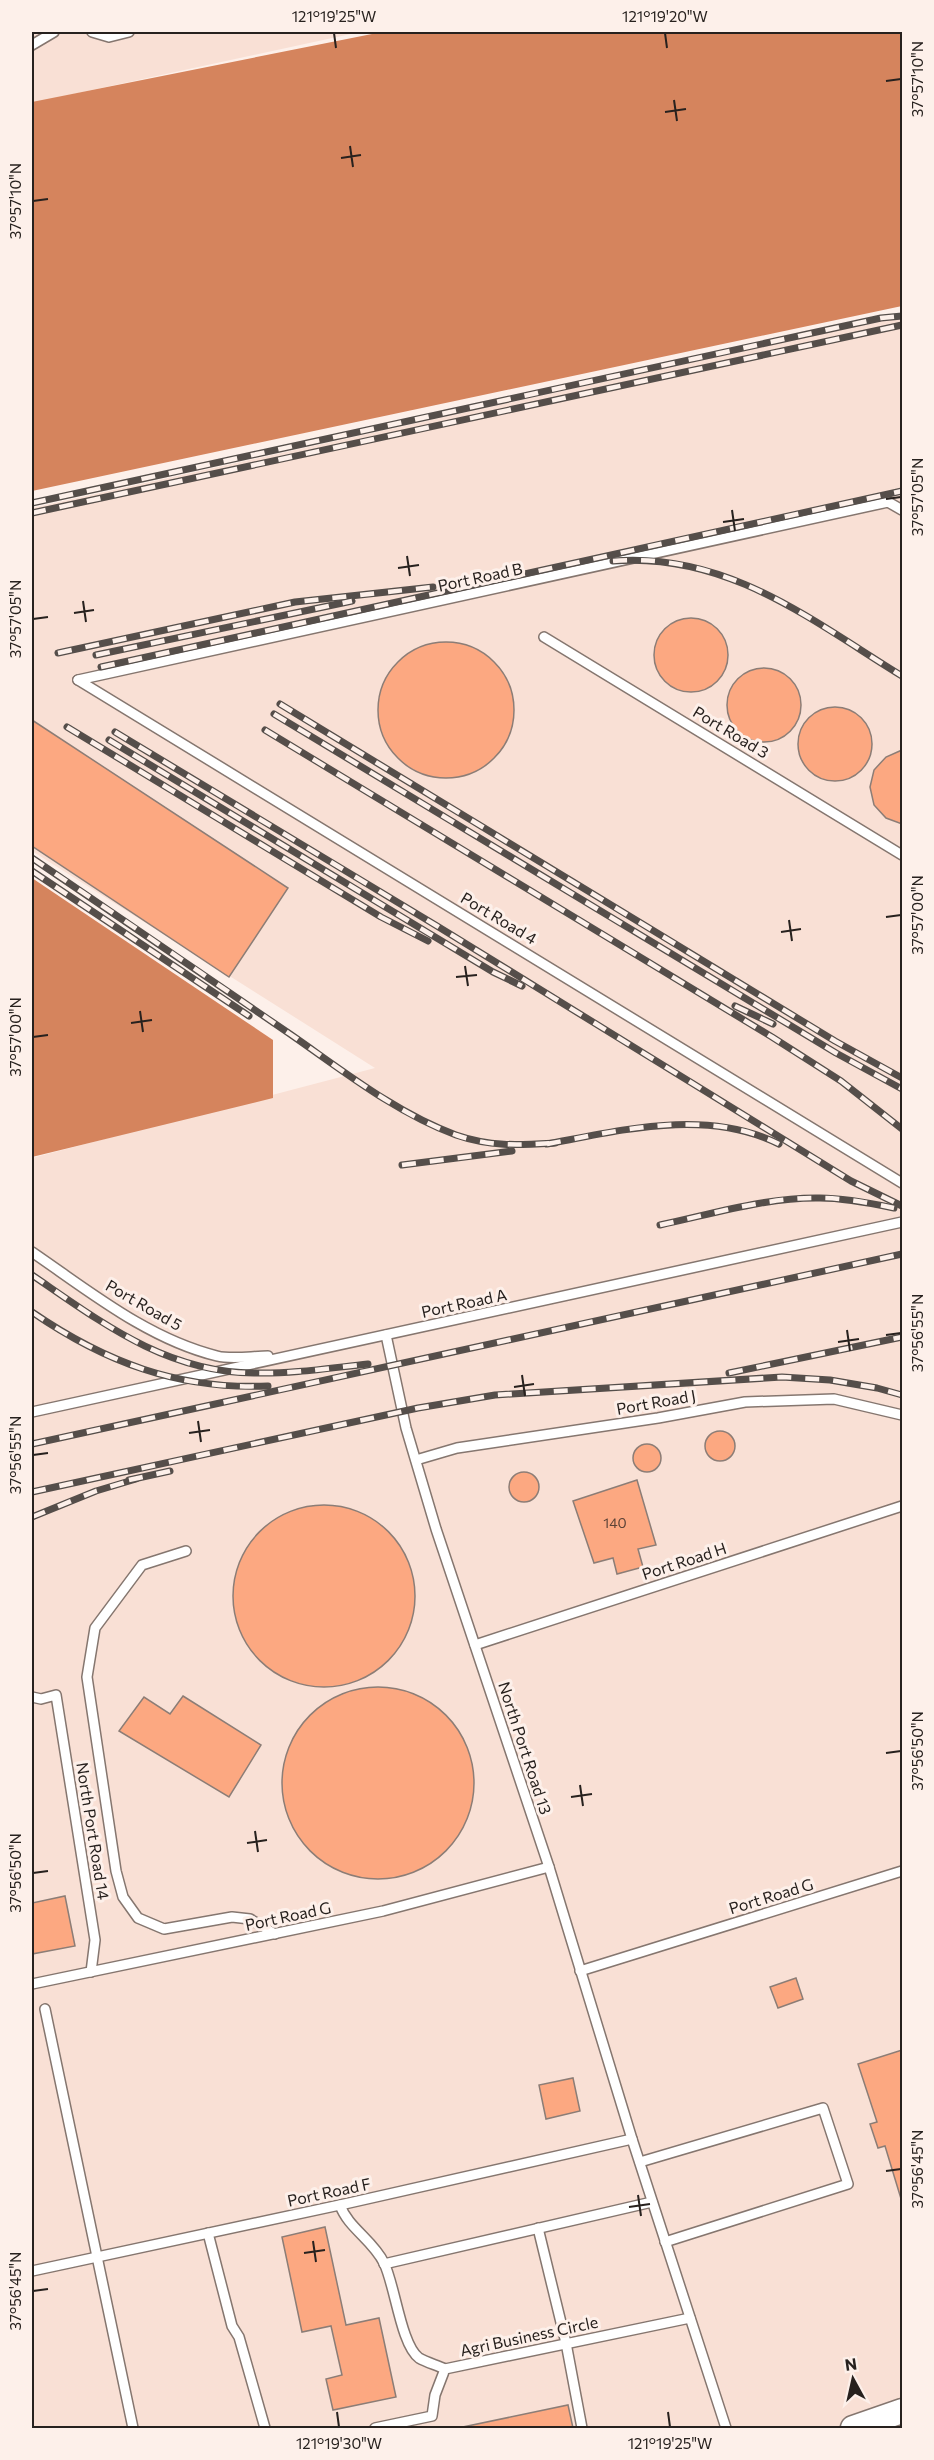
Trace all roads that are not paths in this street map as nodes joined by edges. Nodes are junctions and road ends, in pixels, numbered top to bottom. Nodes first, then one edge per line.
1 (54, 32) edge
2 (92, 32) edge
3 (129, 32) edge
4 (32, 45) edge
5 (903, 510) edge
6 (544, 637) dead end
7 (78, 680) joint
8 (903, 855) edge
9 (903, 1183) edge
10 (903, 1222) edge
11 (32, 1252) edge
12 (386, 1335) junction
13 (288, 1356) junction
14 (32, 1412) edge
15 (903, 1414) edge
16 (416, 1460) junction
17 (903, 1506) edge
18 (186, 1551) dead end
19 (475, 1645) junction
20 (32, 1697) edge
21 (549, 1867) junction
22 (903, 1872) edge
23 (275, 1934) junction
24 (580, 1971) junction
25 (91, 1972) junction
26 (32, 1984) edge
27 (45, 2008) dead end
28 (632, 2139) junction
29 (639, 2162) junction
30 (652, 2202) junction
31 (339, 2205) junction
32 (538, 2228) junction
33 (208, 2233) junction
34 (665, 2242) junction
35 (96, 2256) junction
36 (384, 2264) junction
37 (32, 2271) edge
38 (690, 2318) junction
39 (566, 2343) junction
40 (444, 2369) junction
41 (903, 2411) edge
42 (133, 2428) edge
43 (265, 2428) edge
44 (375, 2428) edge
45 (582, 2428) edge
46 (726, 2428) edge
47 (853, 2428) edge

1 - 4 lane
2 - 3 lane
5 - 7 lane, Port Road B
6 - 8 lane, Port Road 3
7 - 9 lane, Port Road 4
10 - 12 lane, Port Road A
11 - 13 lane, Port Road 5
12 - 13 lane, Port Road A
12 - 16 lane, North Port Road 13
13 - 14 lane, Port Road A
15 - 16 lane, Port Road J
16 - 19 lane, North Port Road 13
17 - 19 lane, Port Road H
18 - 23 lane
19 - 21 lane, North Port Road 13
20 - 25 lane, North Port Road 14
21 - 23 lane, Port Road G
21 - 24 lane, North Port Road 13
22 - 24 lane, Port Road G
23 - 25 lane, Port Road G
24 - 28 lane, North Port Road 13
25 - 26 lane, Port Road G
27 - 35 lane
28 - 29 lane
28 - 31 lane, Port Road F
29 - 30 lane
29 - 34 lane
30 - 32 lane
30 - 34 lane
31 - 33 lane, Port Road F
31 - 36 lane
32 - 36 lane
32 - 39 lane
33 - 35 lane, Port Road F
33 - 43 lane
34 - 38 lane
35 - 37 lane, Port Road F
35 - 42 lane
36 - 40 lane
38 - 39 lane, Agri Business Circle
38 - 46 lane
39 - 40 lane, Agri Business Circle
39 - 45 lane
40 - 44 lane, Agri Business Circle
41 - 47 street

